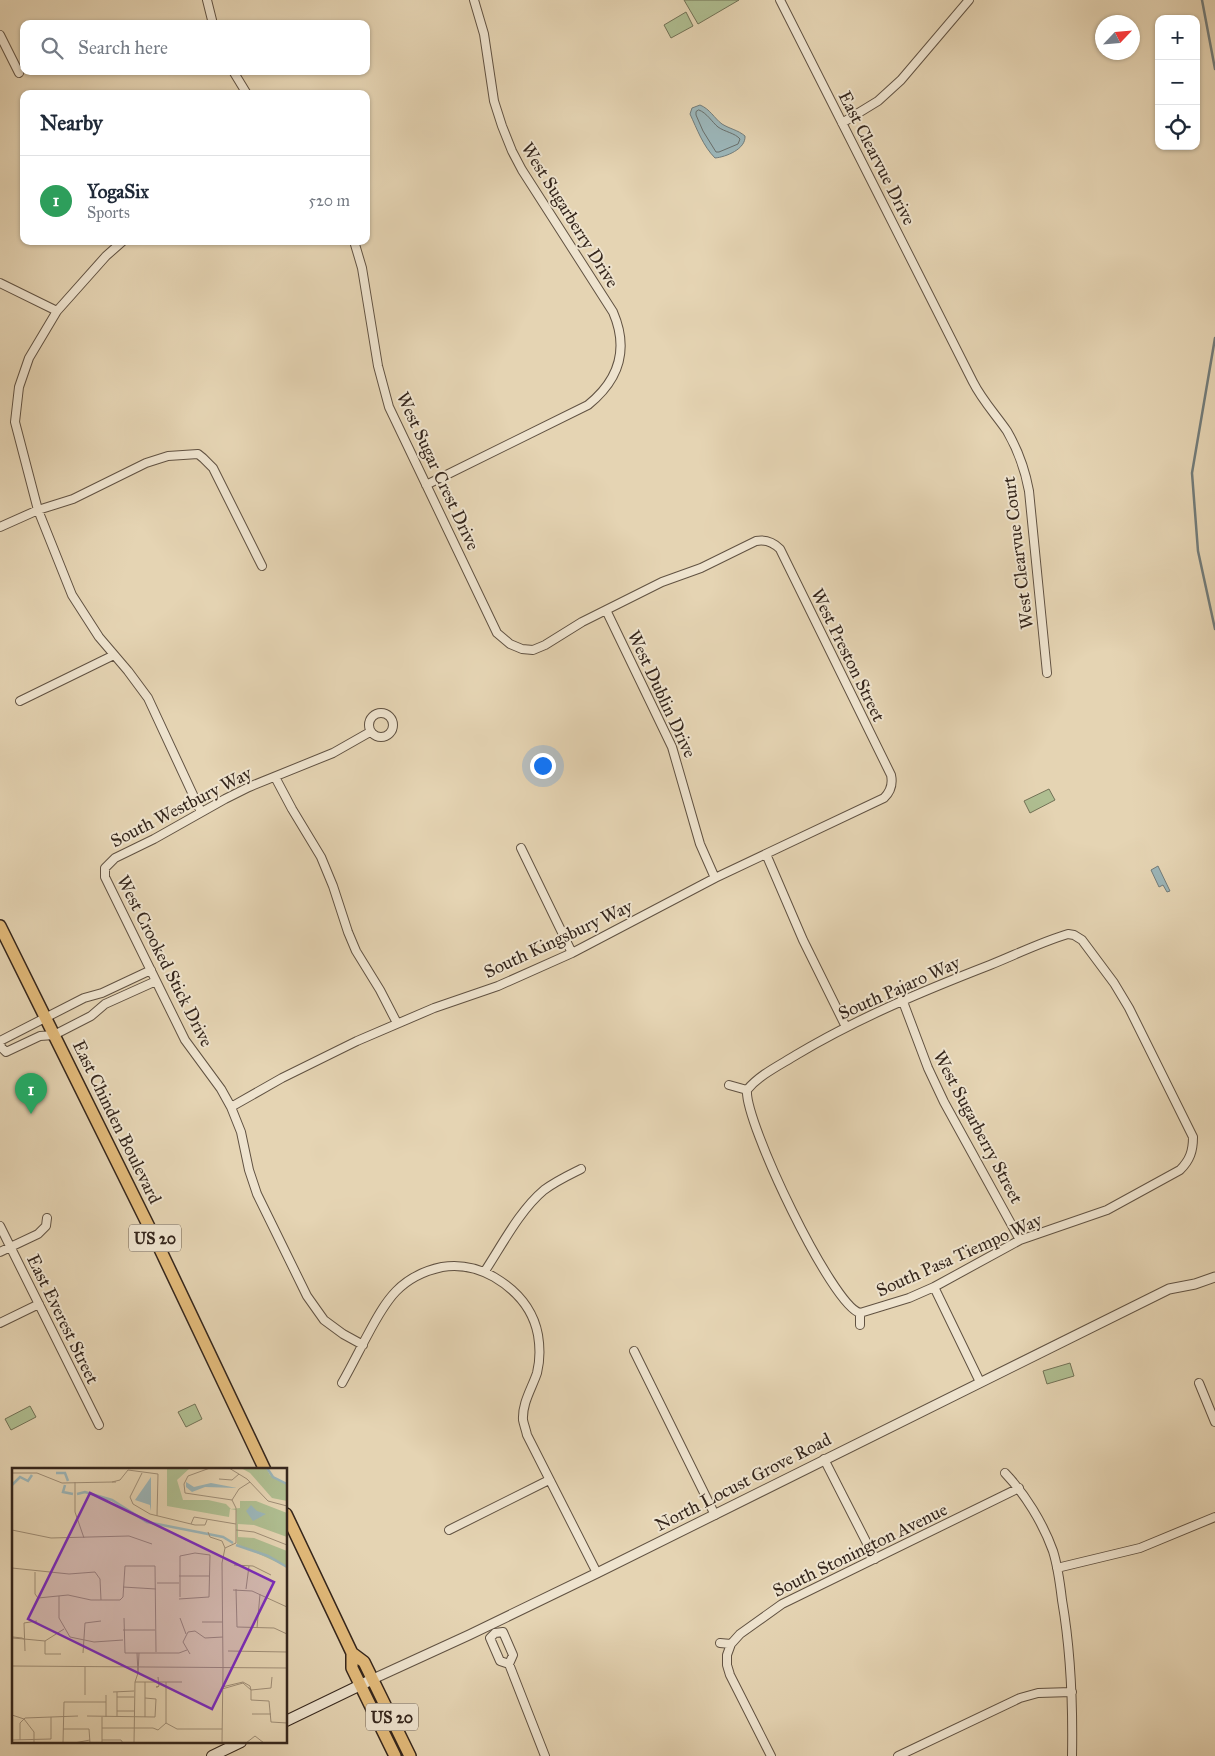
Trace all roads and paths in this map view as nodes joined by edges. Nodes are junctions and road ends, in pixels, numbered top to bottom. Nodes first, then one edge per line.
1 (207, 0) edge
2 (474, 0) edge
3 (780, 0) edge
4 (969, 0) edge
5 (213, 20) edge
6 (0, 35) edge
7 (19, 73) dead end
8 (235, 75) edge
9 (245, 90) edge
10 (842, 123) junction
11 (118, 245) edge
12 (355, 245) edge
13 (0, 283) edge
14 (57, 311) junction
15 (946, 330) joint
16 (426, 485) junction
17 (38, 510) junction
18 (0, 527) edge
19 (262, 566) dead end
20 (606, 610) junction
21 (114, 655) junction
22 (1047, 673) dead end
23 (20, 701) dead end
24 (370, 732) dead end
25 (274, 777) junction
26 (890, 787) joint
27 (201, 812) junction
28 (521, 848) dead end
29 (766, 854) junction
30 (105, 868) joint
31 (715, 878) junction
32 (0, 926) edge
33 (572, 953) junction
34 (150, 970) junction
35 (156, 981) junction
36 (902, 999) junction
37 (46, 1019) junction
38 (397, 1023) junction
39 (846, 1027) junction
40 (54, 1035) junction
41 (0, 1048) edge
42 (728, 1085) dead end
43 (747, 1090) junction
44 (231, 1107) junction
45 (1193, 1146) joint
46 (581, 1169) dead end
47 (47, 1218) dead end
48 (0, 1226) edge
49 (1020, 1240) junction
50 (11, 1247) junction
51 (0, 1252) edge
52 (485, 1272) junction
53 (1215, 1277) edge
54 (934, 1287) junction
55 (39, 1304) junction
56 (860, 1313) junction
57 (0, 1323) edge
58 (860, 1325) dead end
59 (363, 1344) junction
60 (634, 1351) dead end
61 (980, 1382) junction
62 (342, 1383) dead end
63 (1199, 1383) dead end
64 (1215, 1422) edge
65 (99, 1425) dead end
66 (824, 1459) junction
67 (265, 1468) edge
68 (1005, 1473) dead end
69 (550, 1480) junction
70 (1019, 1488) junction
71 (715, 1515) junction
72 (1215, 1517) edge
73 (288, 1518) edge
74 (449, 1530) dead end
75 (875, 1559) junction
76 (1057, 1568) junction
77 (597, 1573) junction
78 (493, 1628) junction
79 (720, 1643) dead end
80 (731, 1644) junction
81 (352, 1653) junction
82 (509, 1664) junction
83 (373, 1679) junction
84 (361, 1685) junction
85 (1072, 1692) junction
86 (288, 1720) edge
87 (237, 1744) edge
88 (212, 1756) edge
89 (395, 1756) edge
90 (410, 1756) edge
91 (546, 1756) edge
92 (771, 1756) edge
93 (898, 1756) edge
94 (1072, 1756) edge

1 - 5 street
2 - 16 street, West Sugarberry Drive
3 - 10 street, East Clearvue Drive
4 - 10 street
6 - 7 street
8 - 9 street
10 - 15 street, East Clearvue Drive
11 - 14 street
12 - 16 street, West Sugar Crest Drive
13 - 14 street
14 - 17 street
15 - 22 street, West Clearvue Court
16 - 20 street, West Sugar Crest Drive
17 - 18 street
17 - 19 street
17 - 21 street
20 - 26 street, West Preston Street
20 - 31 street, West Dublin Drive
21 - 23 street
21 - 27 street
24 - 25 street, South Westbury Way
25 - 27 street, South Westbury Way
25 - 38 street
26 - 29 street, South Kingsbury Way
27 - 30 street, South Westbury Way
28 - 33 street
29 - 31 street, South Kingsbury Way
29 - 39 street
30 - 34 street, West Crooked Stick Drive
31 - 33 street, South Kingsbury Way
32 - 37 main road, East Chinden Boulevard / US 20
33 - 38 street, South Kingsbury Way
34 - 35 street, West Crooked Stick Drive
34 - 37 street
35 - 40 street
35 - 44 street, West Crooked Stick Drive
36 - 39 street, South Pajaro Way
36 - 45 street, South Pajaro Way
36 - 49 street, West Sugarberry Street
37 - 40 main road, East Chinden Boulevard / US 20
37 - 41 street
38 - 44 street, South Kingsbury Way
39 - 43 street, South Pajaro Way
40 - 41 street
40 - 67 main road, East Chinden Boulevard / US 20
42 - 43 street
43 - 56 street
44 - 59 street, West Crooked Stick Drive
45 - 49 street, South Pasa Tiempo Way
46 - 52 street
47 - 50 street
48 - 50 street, East Everest Street
49 - 54 street, South Pasa Tiempo Way
50 - 51 street
50 - 55 street, East Everest Street
52 - 59 street
52 - 69 street
53 - 61 street, North Locust Grove Road
54 - 56 street, South Pasa Tiempo Way
54 - 61 street
55 - 57 street
55 - 65 street, East Everest Street
56 - 58 street
59 - 62 street
60 - 71 street
61 - 66 street, North Locust Grove Road
63 - 64 street
66 - 71 street, North Locust Grove Road
66 - 75 street
68 - 70 street
69 - 74 street
69 - 77 street
70 - 75 street, South Stonington Avenue
70 - 76 street
71 - 77 street, North Locust Grove Road
72 - 76 street
73 - 81 main road, US 20
75 - 80 street, South Stonington Avenue
76 - 85 street
77 - 78 street, North Locust Grove Road
78 - 82 street
78 - 82 street
78 - 83 street, North Locust Grove Road
79 - 80 street
80 - 92 street
81 - 83 main road, US 20
81 - 84 main road, US 20
82 - 91 street
83 - 84 main road, North Locust Grove Road
83 - 90 main road, US 20
84 - 86 main road, North Locust Grove Road
84 - 89 main road, US 20
85 - 93 street
85 - 94 street
87 - 88 main road

